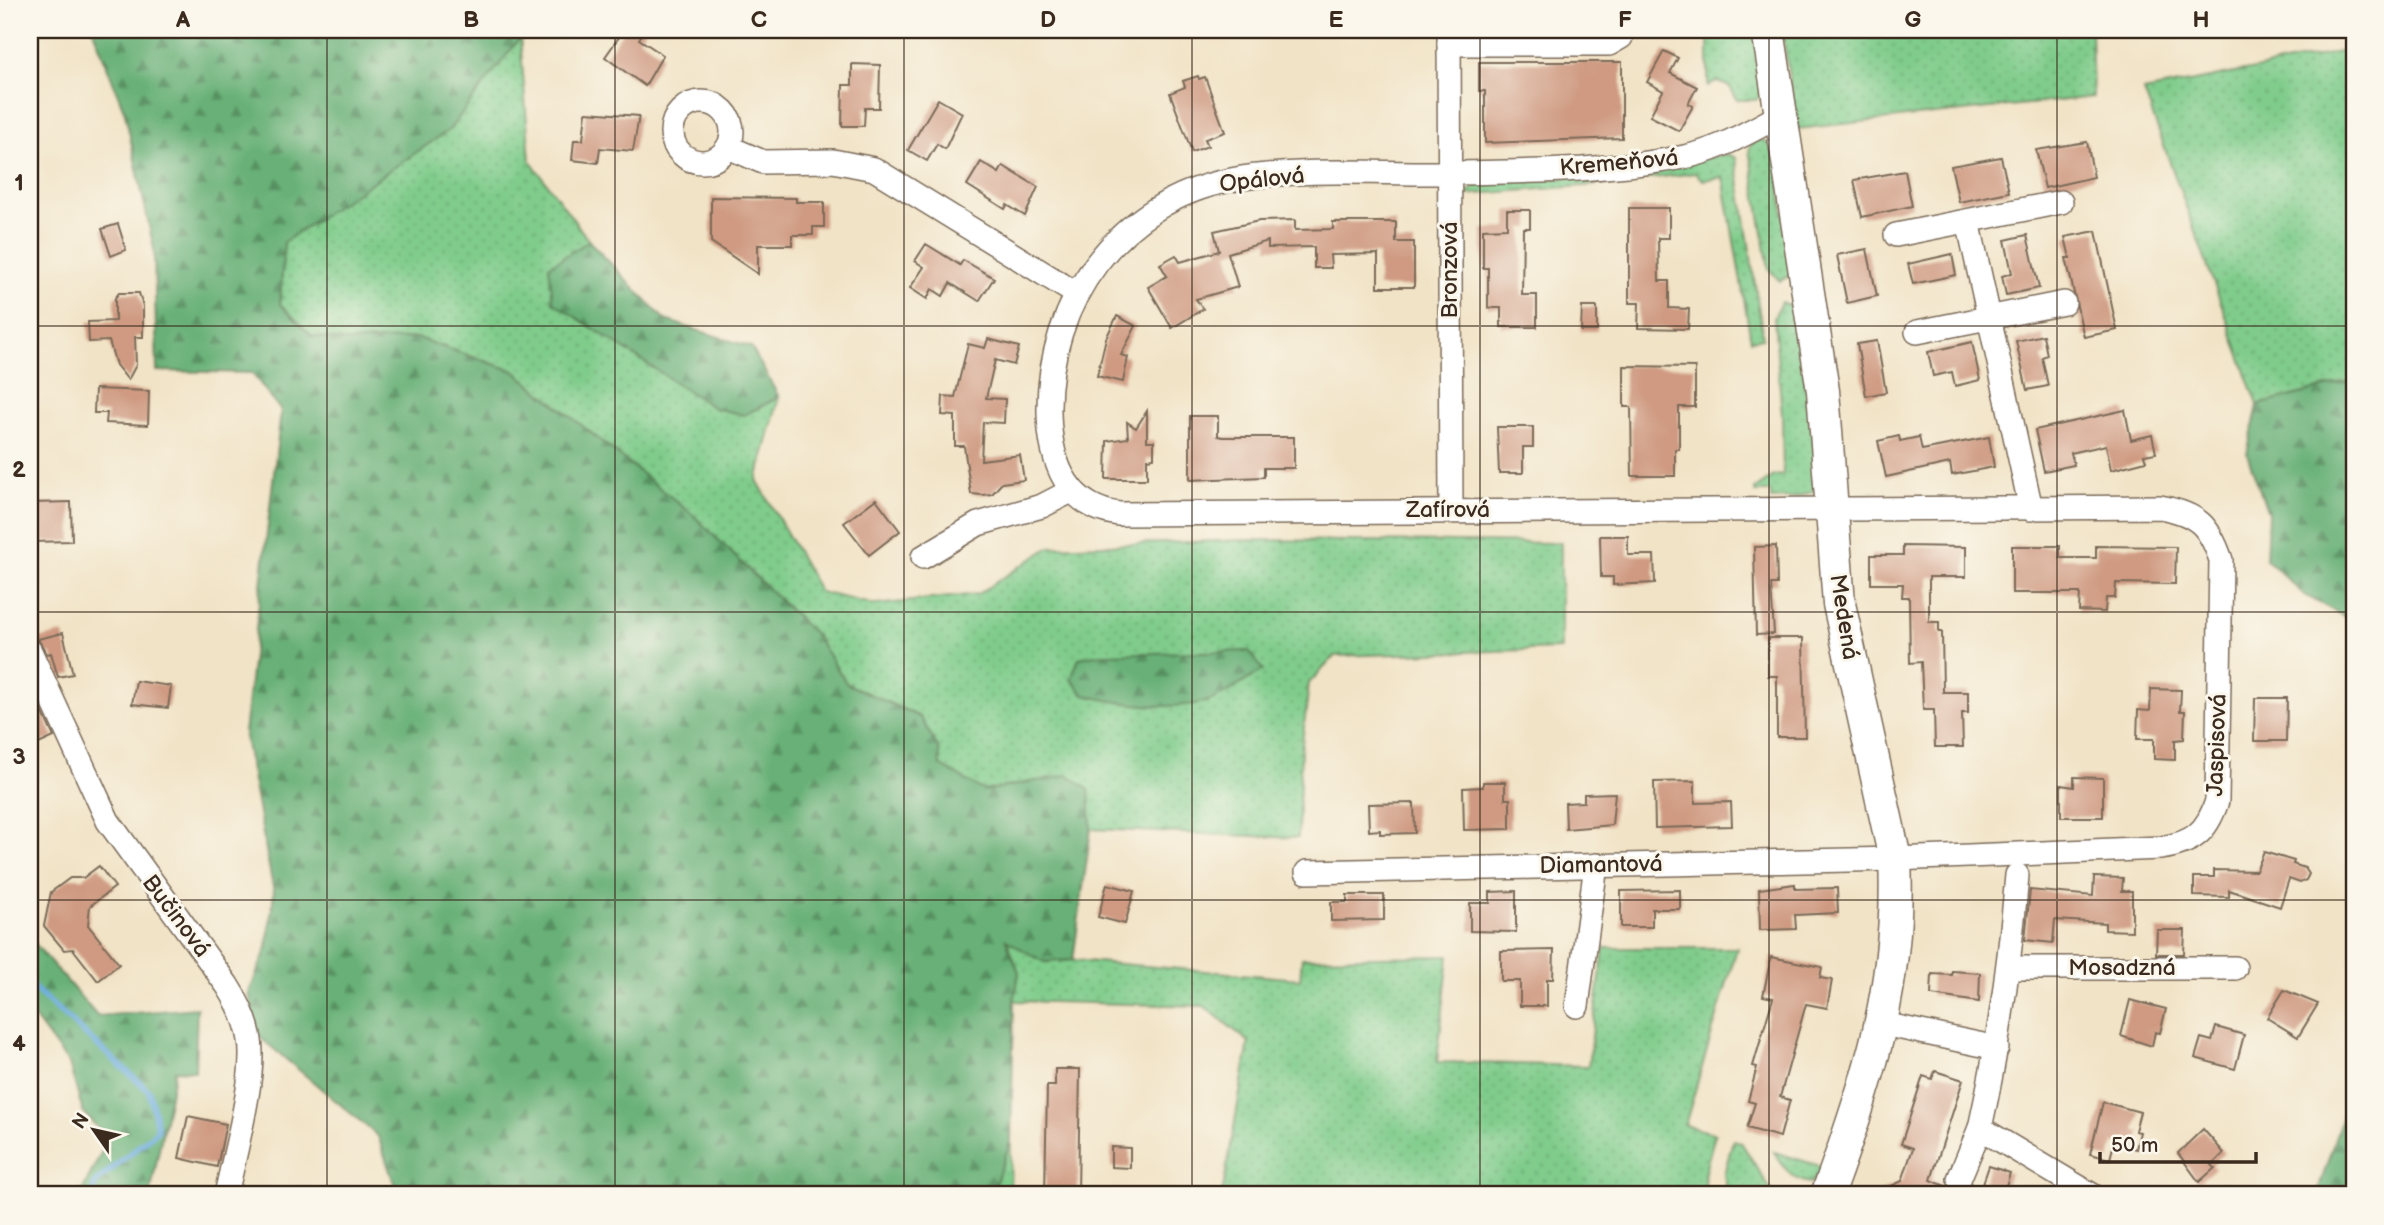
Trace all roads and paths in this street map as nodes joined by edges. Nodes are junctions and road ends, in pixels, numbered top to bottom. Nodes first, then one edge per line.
1 (1623, 30) edge
2 (1768, 30) edge
3 (1449, 37) edge
4 (1781, 115) junction
5 (728, 148) dead end
6 (1449, 173) junction
7 (2061, 202) dead end
8 (1968, 221) junction
9 (1896, 235) dead end
10 (1075, 293) junction
11 (2064, 303) dead end
12 (1987, 318) junction
13 (1917, 332) dead end
14 (1049, 398) joint
15 (1071, 491) junction
16 (1832, 509) junction
17 (2031, 509) junction
18 (1451, 510) junction
19 (923, 557) dead end
20 (30, 651) edge
21 (1895, 859) junction
22 (1596, 865) junction
23 (1307, 872) dead end
24 (2017, 875) dead end
25 (2009, 968) junction
26 (2235, 968) dead end
27 (1577, 1006) dead end
28 (1883, 1024) junction
29 (1997, 1048) junction
30 (1980, 1128) junction
31 (1959, 1179) dead end
32 (226, 1195) edge
33 (1827, 1195) edge
34 (2092, 1195) edge

1 - 3 street
2 - 4 street, Medená
3 - 6 street, Bronzová
4 - 6 street, Kremeňová
4 - 16 street, Medená
5 - 10 street
6 - 10 street, Opálová
6 - 18 street, Bronzová
7 - 8 street
8 - 9 street
8 - 12 street
10 - 14 street, Opálová
11 - 12 street
12 - 13 street
12 - 17 street
14 - 15 street, Zafírová
15 - 18 street, Zafírová
15 - 19 street
16 - 17 street, Jaspisová
16 - 18 street, Zafírová
16 - 21 street, Medená
17 - 21 street, Jaspisová
20 - 32 street, Bučinová
21 - 22 street, Diamantová
21 - 28 street, Medená
22 - 23 street, Diamantová
22 - 27 street
24 - 25 street
25 - 26 street, Mosadzná
25 - 29 street
28 - 29 street
28 - 33 street, Medená
29 - 30 street
30 - 31 street
30 - 34 street

